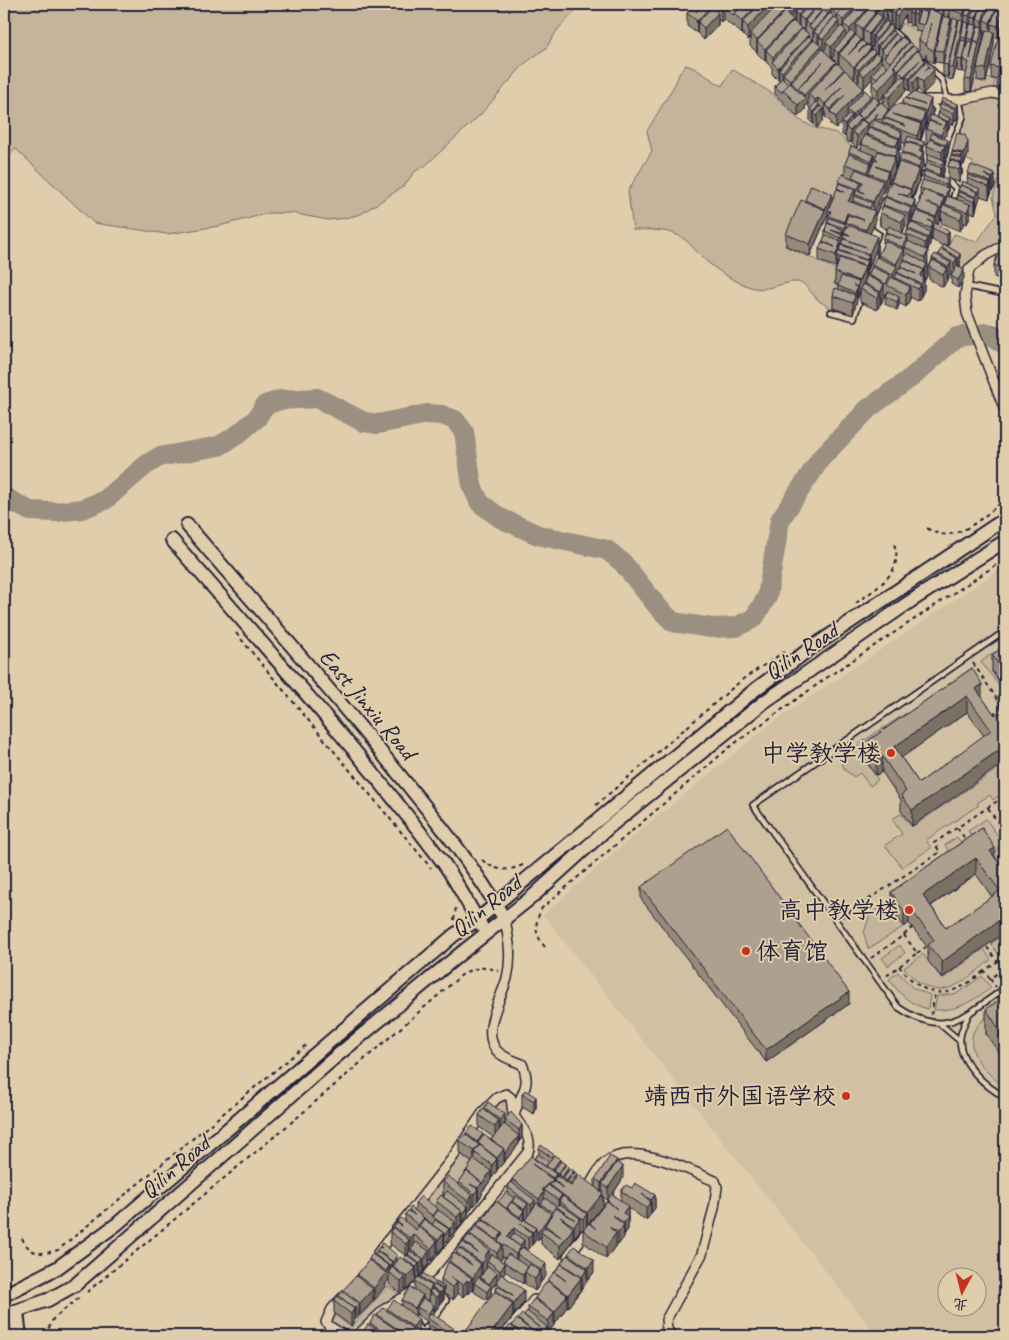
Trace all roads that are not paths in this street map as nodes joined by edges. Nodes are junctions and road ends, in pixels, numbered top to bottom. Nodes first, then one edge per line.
1 (882, 23) edge
2 (910, 48) edge
3 (916, 54) edge
4 (1005, 95) edge
5 (947, 98) junction
6 (927, 100) junction
7 (959, 100) junction
8 (910, 102) edge
9 (917, 150) edge
10 (926, 153) junction
11 (888, 193) edge
12 (952, 202) edge
13 (917, 214) edge
14 (886, 232) junction
15 (893, 236) edge
16 (1005, 246) edge
17 (877, 259) edge
18 (966, 286) junction
19 (864, 288) edge
20 (1005, 294) edge
21 (831, 312) dead end
22 (1005, 410) edge
23 (1005, 519) edge
24 (187, 525) dead end
25 (172, 540) dead end
26 (1005, 541) edge
27 (1005, 631) edge
28 (495, 903) junction
29 (477, 920) junction
30 (505, 920) junction
31 (486, 933) junction
32 (1005, 988) edge
33 (969, 1014) junction
34 (939, 1023) junction
35 (960, 1041) junction
36 (1005, 1097) edge
37 (514, 1116) junction
38 (530, 1147) junction
39 (540, 1152) edge
40 (580, 1183) edge
41 (599, 1216) edge
42 (372, 1262) edge
43 (563, 1263) edge
44 (542, 1290) edge
45 (348, 1291) edge
46 (437, 1292) edge
47 (4, 1295) edge
48 (10, 1314) edge
49 (406, 1316) edge
50 (423, 1332) junction
51 (19, 1336) edge
52 (344, 1336) edge
53 (357, 1336) edge
54 (420, 1336) edge
55 (432, 1336) edge
56 (504, 1336) edge
57 (671, 1336) edge

1 - 2 lane
3 - 5 lane
4 - 7 street
5 - 6 street
5 - 7 street
6 - 8 street
6 - 10 lane
7 - 12 lane
9 - 10 lane
10 - 13 lane
11 - 14 lane
14 - 15 lane
14 - 17 lane
16 - 18 street
18 - 20 lane
18 - 22 street
19 - 21 lane
23 - 28 main road, Qilin Road
24 - 28 main road, East Jinxiu Road
25 - 29 main road, East Jinxiu Road
26 - 30 main road, Qilin Road
27 - 34 lane
28 - 29 main road, Qilin Road
28 - 30 main road, East Jinxiu Road
29 - 31 main road, East Jinxiu Road
29 - 47 main road, Qilin Road
30 - 31 main road, Qilin Road
30 - 37 street
31 - 48 main road, Qilin Road
32 - 33 lane
33 - 34 lane
33 - 35 lane
34 - 35 lane
35 - 36 lane
37 - 38 street
37 - 42 street
38 - 39 street
38 - 53 street
40 - 57 street
41 - 43 street
44 - 56 street
45 - 52 street
46 - 50 lane
48 - 51 main road
49 - 50 lane
50 - 54 lane
50 - 55 lane

